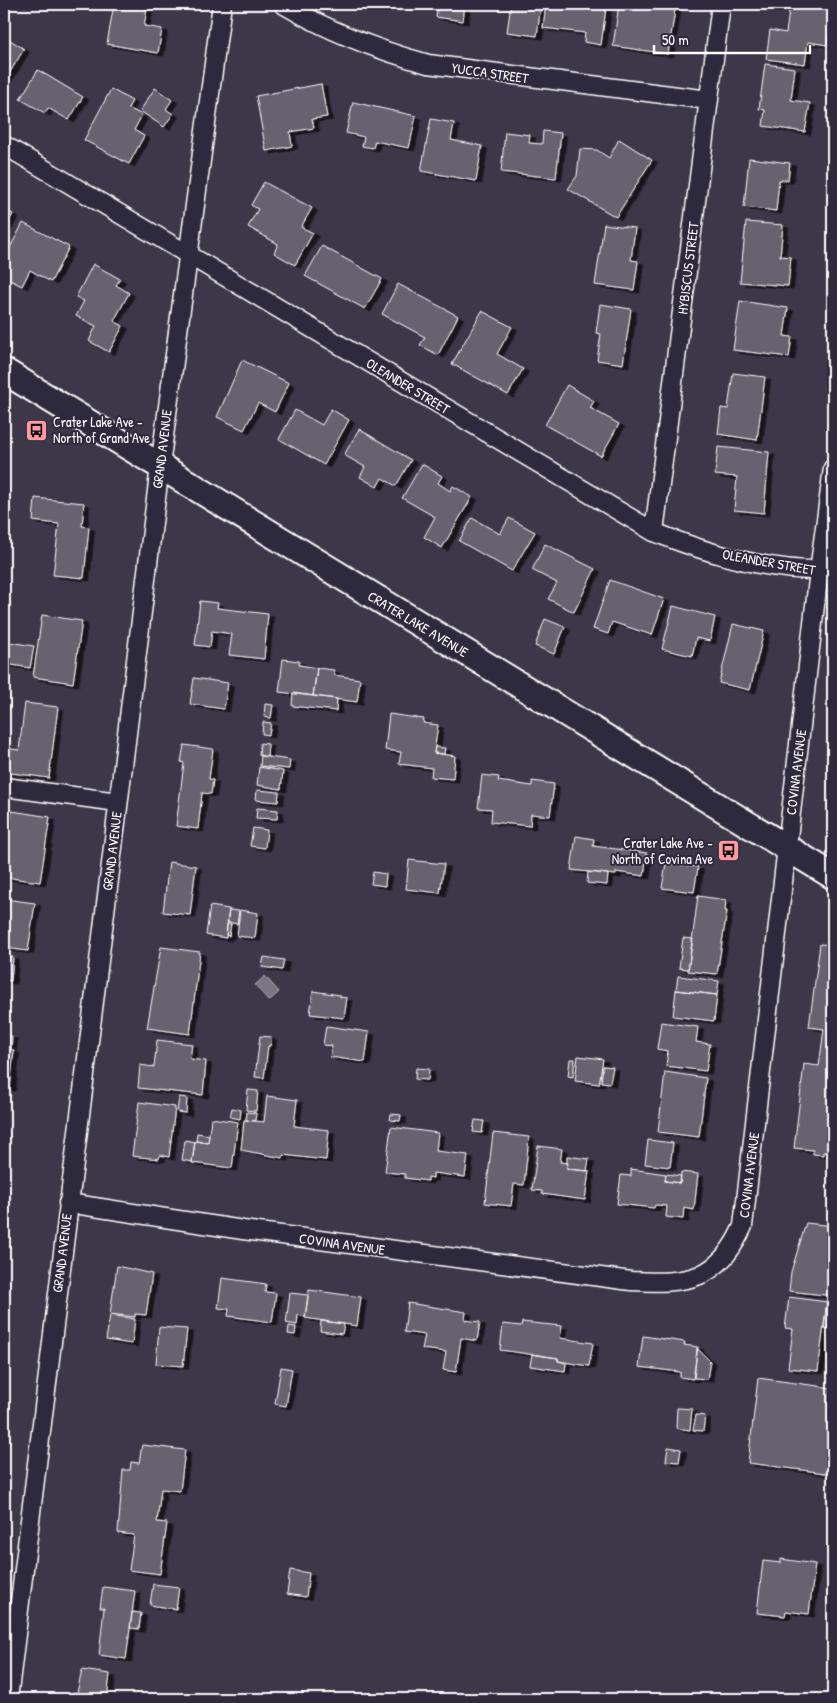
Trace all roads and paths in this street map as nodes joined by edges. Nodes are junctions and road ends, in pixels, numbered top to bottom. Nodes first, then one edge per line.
1 (222, 4) edge
2 (283, 4) edge
3 (721, 4) edge
4 (709, 100) junction
5 (4, 145) edge
6 (187, 255) junction
7 (4, 372) edge
8 (160, 466) junction
9 (833, 468) edge
10 (654, 532) junction
11 (826, 571) edge
12 (4, 787) edge
13 (118, 802) junction
14 (787, 848) junction
15 (833, 876) edge
16 (68, 1203) junction
17 (8, 1699) edge

1 - 6 street, GRAND AVENUE
2 - 4 street, YUCCA STREET
3 - 4 street, HYBISCUS STREET
4 - 10 street, HYBISCUS STREET
5 - 6 street, OLEANDER STREET
6 - 8 street, GRAND AVENUE
6 - 10 street, OLEANDER STREET
7 - 8 main road, CRATER LAKE AVENUE
8 - 13 street, GRAND AVENUE
8 - 14 main road, CRATER LAKE AVENUE
9 - 11 street, COVINA AVENUE
10 - 11 street, OLEANDER STREET
11 - 14 street, COVINA AVENUE
12 - 13 street
13 - 16 street, GRAND AVENUE
14 - 15 main road, CRATER LAKE AVENUE
14 - 16 street, COVINA AVENUE
16 - 17 street, GRAND AVENUE

